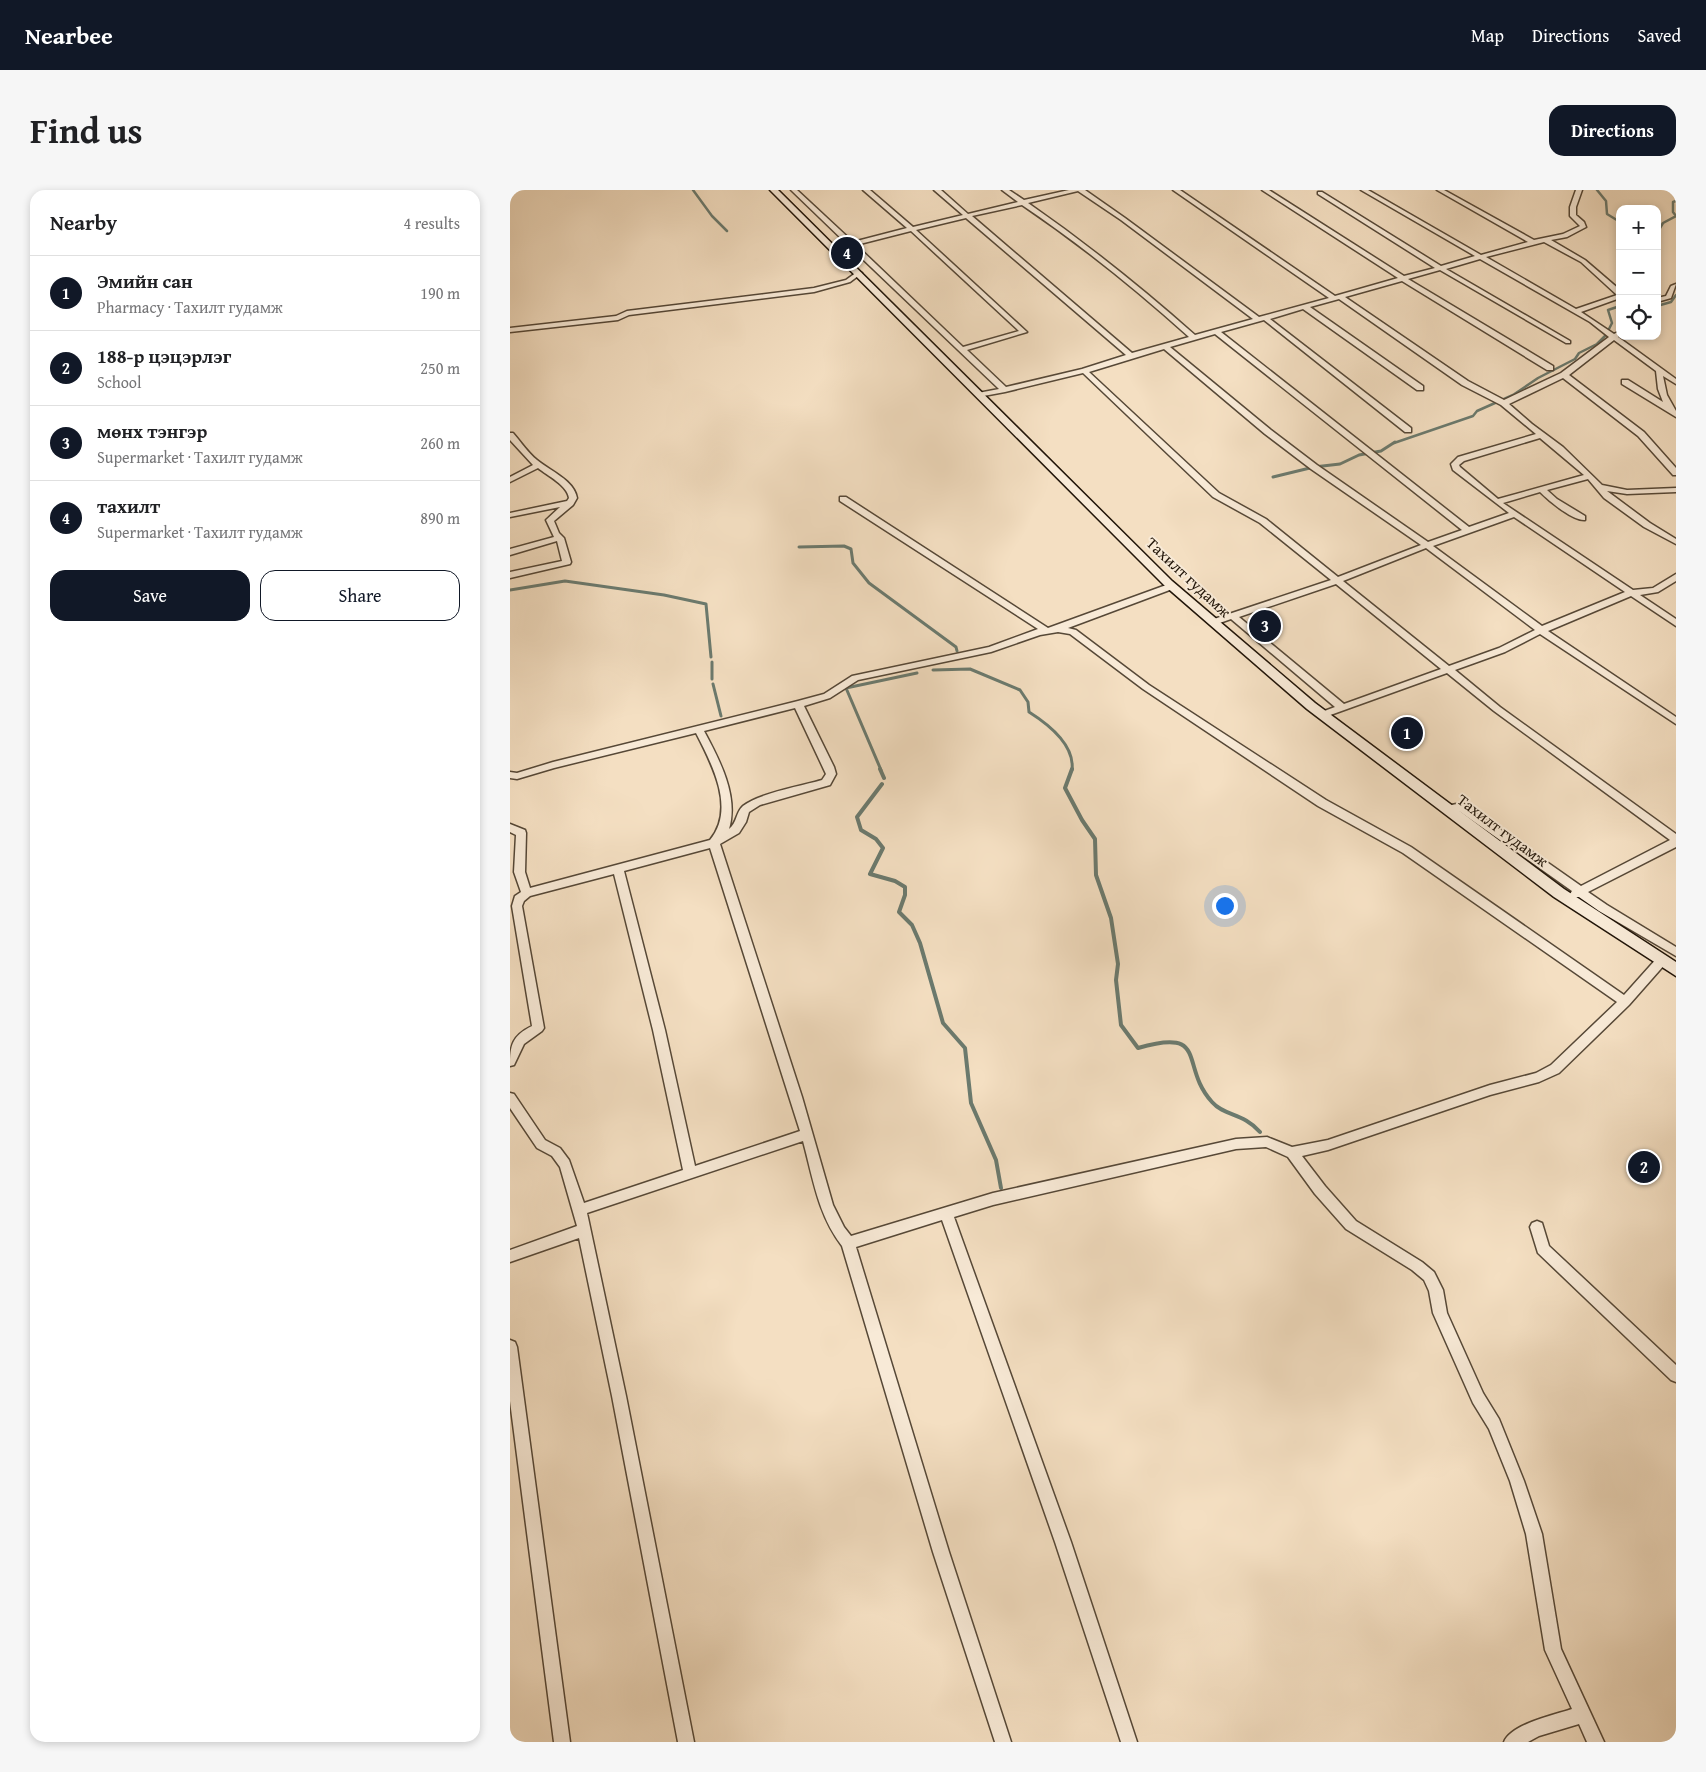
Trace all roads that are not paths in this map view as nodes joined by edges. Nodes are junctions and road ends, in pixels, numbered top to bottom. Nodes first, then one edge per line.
1 (774, 190) edge
2 (794, 190) edge
3 (866, 190) edge
4 (936, 190) edge
5 (1005, 190) edge
6 (1076, 190) edge
7 (1081, 190) edge
8 (1176, 190) edge
9 (1265, 190) edge
10 (1364, 190) edge
11 (1440, 190) edge
12 (1579, 190) edge
13 (1320, 193) dead end
14 (1022, 203) junction
15 (967, 216) junction
16 (912, 229) junction
17 (1546, 240) junction
18 (1533, 242) junction
19 (850, 245) junction
20 (835, 249) junction
21 (1480, 258) junction
22 (1442, 269) junction
23 (859, 273) junction
24 (1405, 280) junction
25 (1676, 286) edge
26 (1616, 291) edge
27 (1616, 297) edge
28 (1338, 298) junction
29 (1661, 299) edge
30 (1305, 307) junction
31 (1575, 312) junction
32 (1261, 319) junction
33 (510, 330) edge
34 (1216, 332) junction
35 (1616, 334) edge
36 (1616, 336) edge
37 (1193, 337) junction
38 (1623, 340) edge
39 (1568, 342) dead end
40 (1165, 346) junction
41 (962, 349) junction
42 (1131, 356) junction
43 (1550, 368) dead end
44 (1084, 371) junction
45 (1659, 371) junction
46 (1564, 375) junction
47 (1625, 382) dead end
48 (1676, 382) edge
49 (1420, 388) dead end
50 (1005, 390) junction
51 (980, 395) junction
52 (1504, 403) junction
53 (1673, 412) edge
54 (1408, 430) dead end
55 (510, 435) edge
56 (1542, 436) junction
57 (538, 465) junction
58 (1676, 473) edge
59 (1590, 476) junction
60 (510, 480) edge
61 (1599, 487) junction
62 (1542, 490) junction
63 (1676, 490) edge
64 (843, 499) dead end
65 (1497, 502) junction
66 (570, 503) junction
67 (1515, 514) junction
68 (510, 515) edge
69 (1582, 518) dead end
70 (1470, 531) junction
71 (560, 538) junction
72 (1676, 542) edge
73 (1427, 545) junction
74 (510, 552) edge
75 (510, 575) edge
76 (1676, 577) edge
77 (1338, 580) junction
78 (1172, 586) junction
79 (1631, 593) junction
80 (1233, 616) junction
81 (1214, 622) junction
82 (1676, 623) edge
83 (1052, 630) junction
84 (1541, 630) junction
85 (1447, 669) junction
86 (798, 704) junction
87 (1343, 708) junction
88 (1322, 715) junction
89 (1676, 720) edge
90 (699, 730) junction
91 (510, 775) edge
92 (1448, 810) junction
93 (510, 828) edge
94 (1676, 841) edge
95 (714, 843) junction
96 (618, 868) junction
97 (1578, 891) junction
98 (527, 893) junction
99 (1567, 898) junction
100 (1676, 952) edge
101 (1662, 960) junction
102 (1676, 970) edge
103 (1625, 1002) junction
104 (510, 1061) edge
105 (510, 1098) edge
106 (807, 1134) junction
107 (1292, 1153) junction
108 (690, 1173) junction
109 (580, 1210) junction
110 (946, 1212) junction
111 (1537, 1227) dead end
112 (584, 1230) junction
113 (848, 1243) junction
114 (510, 1256) edge
115 (510, 1347) edge
116 (1676, 1375) edge
117 (1583, 1714) junction
118 (562, 1742) edge
119 (686, 1742) edge
120 (1003, 1742) edge
121 (1129, 1742) edge
122 (1512, 1742) edge
123 (1596, 1742) edge

1 - 20 main road, Тахилт гудамж
2 - 19 street
3 - 16 street
4 - 15 street
5 - 14 street
6 - 14 street
7 - 32 street
8 - 28 street
9 - 24 street
10 - 21 street
11 - 18 street
12 - 17 street
13 - 22 street
14 - 15 street
14 - 37 street
15 - 16 street
15 - 42 street
16 - 19 street
16 - 41 street
17 - 18 street
17 - 26 street
18 - 21 street
19 - 20 street
19 - 41 street
20 - 23 main road, Тахилт гудамж
21 - 22 street
21 - 31 street
22 - 24 street
22 - 39 street
23 - 33 street
23 - 51 main road, Тахилт гудамж
24 - 28 street
24 - 43 street
25 - 29 street
27 - 31 street
28 - 30 street
28 - 52 street
30 - 32 street
30 - 49 street
31 - 35 street
32 - 34 street
32 - 54 street
34 - 37 street
34 - 70 street
36 - 46 street
37 - 40 street
38 - 45 street
40 - 42 street
40 - 73 street
41 - 50 street
42 - 44 street
44 - 50 street
44 - 77 street
45 - 48 street
45 - 53 street
46 - 52 street
46 - 58 street
47 - 53 street
50 - 51 street
51 - 78 main road, Тахилт гудамж
52 - 56 street
55 - 57 street
56 - 59 street
56 - 65 street
57 - 60 street
57 - 66 street
59 - 61 street
59 - 62 street
61 - 63 street
61 - 72 street
62 - 65 street
62 - 69 street
64 - 83 street
65 - 67 street
66 - 68 street
66 - 71 street
67 - 70 street
67 - 79 street
70 - 73 street
71 - 74 street
71 - 75 street
73 - 77 street
73 - 84 street
76 - 79 street
77 - 80 street
77 - 85 street
78 - 81 main road, Тахилт гудамж
78 - 83 street
79 - 82 street
79 - 84 street
80 - 81 street
80 - 87 street
81 - 88 main road, Тахилт гудамж
83 - 86 street
83 - 103 street
84 - 85 street
84 - 89 street
85 - 87 street
85 - 94 street
86 - 90 street
86 - 95 street
87 - 88 street
88 - 92 main road, Тахилт гудамж
90 - 91 street
90 - 95 street
92 - 97 street
92 - 99 main road, Тахилт гудамж
93 - 98 street
94 - 97 street
95 - 96 street
95 - 106 street
96 - 98 street
96 - 108 street
97 - 99 street
97 - 100 street
98 - 104 street
99 - 101 main road, Тахилт гудамж
101 - 102 main road, Тахилт гудамж
101 - 103 street
103 - 107 street
105 - 109 street
106 - 108 street
106 - 113 street
107 - 110 street
107 - 117 street
108 - 109 street
109 - 112 street
110 - 113 street
110 - 121 street
111 - 116 street
112 - 114 street
112 - 119 street
113 - 120 street
115 - 118 street
117 - 122 street
117 - 123 street

